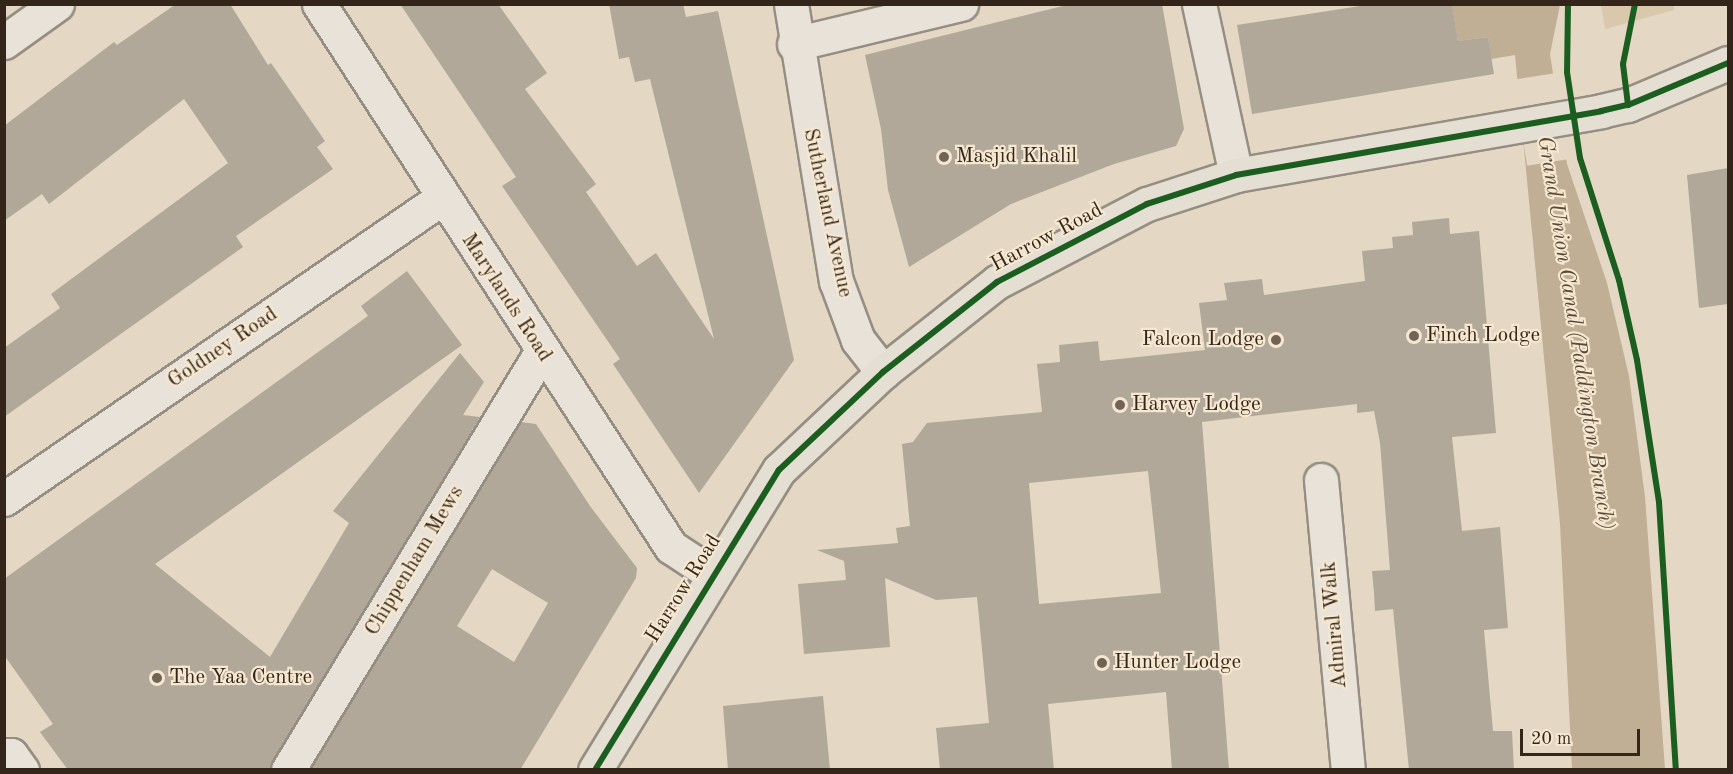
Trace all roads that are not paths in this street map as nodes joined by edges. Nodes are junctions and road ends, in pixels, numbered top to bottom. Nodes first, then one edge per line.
1 (57, 4) edge
2 (319, 4) edge
3 (781, 4) edge
4 (791, 4) edge
5 (961, 4) edge
6 (1199, 4) edge
7 (4, 42) edge
8 (794, 44) junction
9 (1728, 63) edge
10 (1236, 175) junction
11 (442, 198) junction
12 (541, 352) junction
13 (883, 372) junction
14 (1321, 480) dead end
15 (4, 499) edge
16 (712, 574) junction
17 (4, 755) edge
18 (22, 770) edge
19 (288, 770) edge
20 (595, 770) edge
21 (1348, 770) edge

1 - 7 street
2 - 11 street, Marylands Road
3 - 8 street, Sutherland Avenue
4 - 8 street, Sutherland Avenue
5 - 8 street
6 - 10 street
8 - 13 street, Sutherland Avenue
9 - 10 main road, Harrow Road
10 - 13 main road, Harrow Road
11 - 12 street, Marylands Road
11 - 15 street, Goldney Road
12 - 16 street, Marylands Road
12 - 19 street, Chippenham Mews
13 - 16 main road, Harrow Road
14 - 21 street, Admiral Walk
16 - 20 main road, Harrow Road
17 - 18 street

